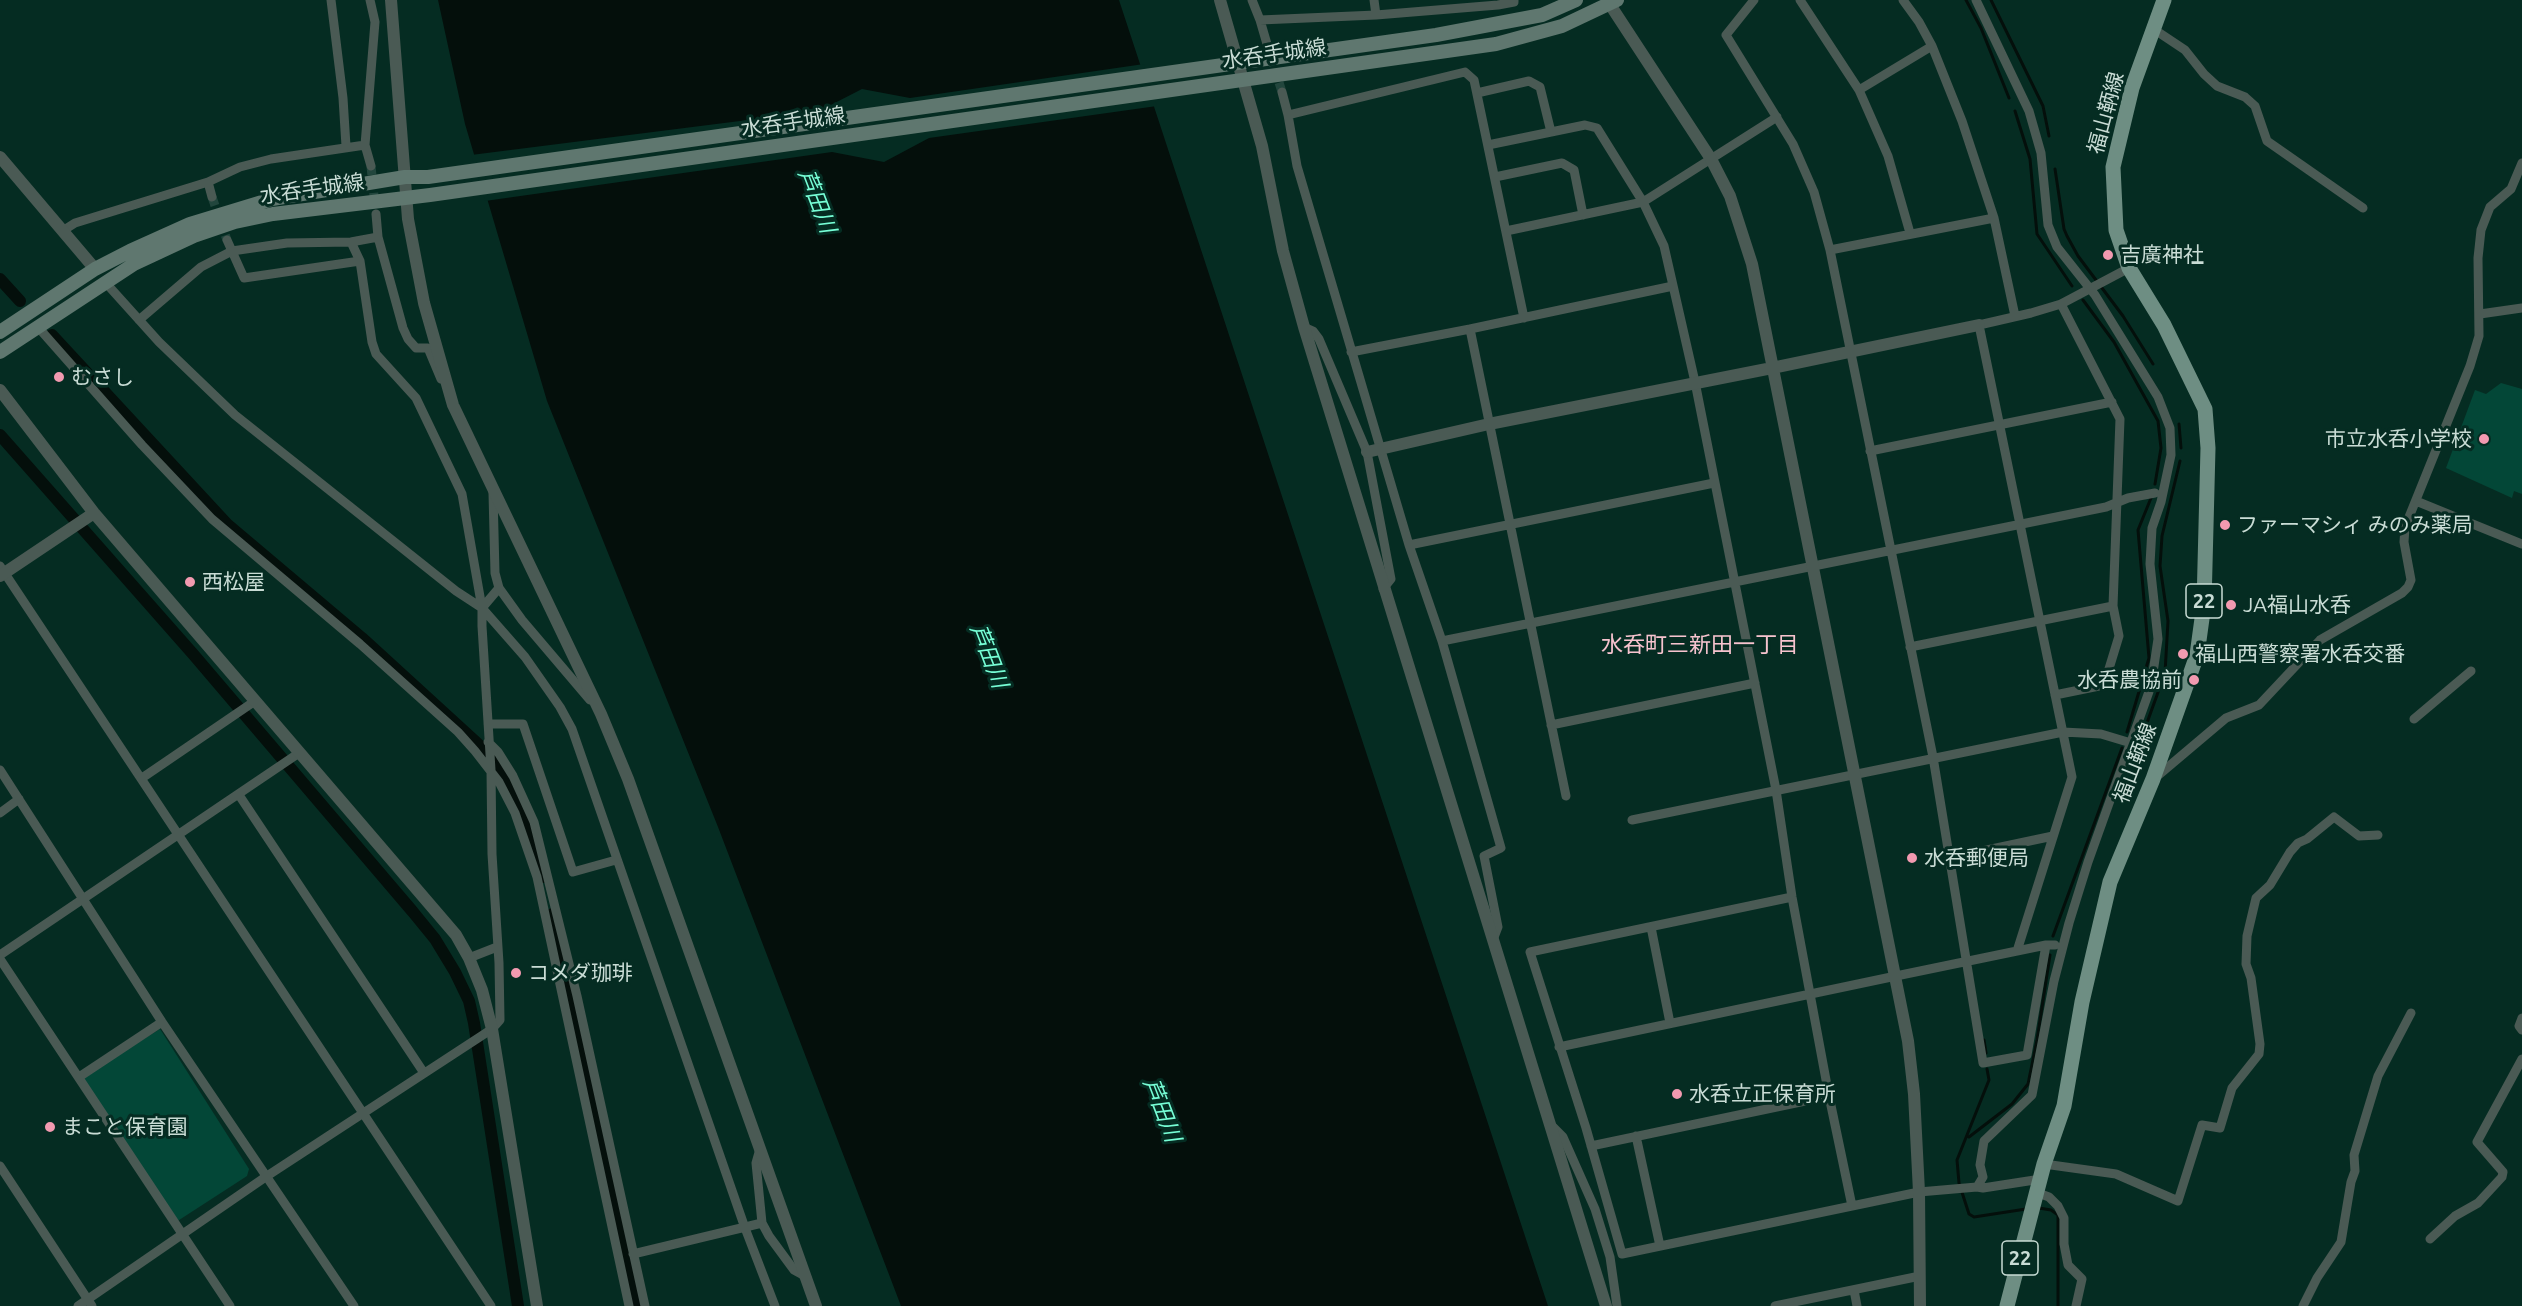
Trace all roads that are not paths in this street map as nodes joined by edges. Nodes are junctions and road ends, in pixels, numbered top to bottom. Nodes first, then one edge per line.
1 (331, 0) edge
2 (370, 0) edge
3 (391, 0) edge
4 (1220, 0) edge
5 (1252, 0) edge
6 (1374, 0) edge
7 (1514, 0) edge
8 (1576, 0) edge
9 (1754, 0) edge
10 (1800, 0) edge
11 (1903, 0) edge
12 (1976, 0) edge
13 (2164, 0) edge
14 (1612, 1) edge
15 (1376, 15) junction
16 (1260, 20) junction
17 (2155, 30) junction
18 (1267, 44) tunnel mouth
19 (1932, 46) junction
20 (1239, 63) junction
21 (1245, 80) junction
22 (1859, 90) junction
23 (1282, 92) tunnel mouth
24 (1477, 93) junction
25 (1288, 115) junction
26 (1777, 117) junction
27 (1551, 132) junction
28 (364, 145) junction
29 (1488, 145) junction
30 (346, 146) junction
31 (0, 157) edge
32 (1711, 159) junction
33 (2522, 163) edge
34 (371, 166) tunnel mouth
35 (405, 177) junction
36 (1495, 177) junction
37 (208, 182) junction
38 (407, 196) junction
39 (212, 197) tunnel mouth
40 (1644, 202) junction
41 (2363, 208) dead end
42 (376, 214) tunnel mouth
43 (1583, 215) junction
44 (1994, 218) junction
45 (64, 230) junction
46 (1506, 231) junction
47 (1910, 233) junction
48 (378, 237) junction
49 (227, 240) tunnel mouth
50 (351, 242) junction
51 (232, 250) junction
52 (1830, 250) junction
53 (360, 261) junction
54 (2129, 268) junction
55 (95, 269) junction
56 (105, 282) junction
57 (1673, 286) junction
58 (2096, 286) junction
59 (2061, 304) junction
60 (2522, 308) edge
61 (2480, 314) junction
62 (2015, 316) junction
63 (1524, 318) junction
64 (140, 320) junction
65 (1979, 324) junction
66 (37, 326) junction
67 (1304, 327) junction
68 (1470, 329) junction
69 (0, 332) edge
70 (1352, 351) junction
71 (1850, 351) junction
72 (0, 352) edge
73 (1772, 368) junction
74 (1695, 382) junction
75 (0, 390) edge
76 (2112, 402) junction
77 (453, 405) junction
78 (1489, 424) junction
79 (2000, 425) junction
80 (1380, 448) junction
81 (1870, 451) junction
82 (1367, 452) junction
83 (1714, 483) junction
84 (493, 487) junction
85 (2156, 493) dead end
86 (2416, 501) junction
87 (2116, 502) junction
88 (94, 513) junction
89 (2020, 524) junction
90 (1510, 526) junction
91 (2522, 544) edge
92 (1409, 545) junction
93 (1891, 549) junction
94 (1812, 565) junction
95 (2, 572) edge
96 (1734, 581) junction
97 (499, 588) junction
98 (1383, 589) junction
99 (2113, 606) junction
100 (482, 608) junction
101 (2040, 622) junction
102 (1530, 623) junction
103 (1442, 641) junction
104 (1910, 647) junction
105 (2471, 671) dead end
106 (1755, 683) junction
107 (2055, 695) junction
108 (255, 701) junction
109 (601, 714) junction
110 (2414, 719) dead end
111 (488, 724) junction
112 (1551, 725) junction
113 (2063, 732) junction
114 (2131, 743) junction
115 (488, 745) junction
116 (299, 753) junction
117 (1933, 757) junction
118 (491, 767) junction
119 (0, 770) edge
120 (1855, 773) junction
121 (142, 778) junction
122 (2153, 779) junction
123 (1776, 790) junction
124 (239, 795) junction
125 (1566, 796) dead end
126 (19, 799) junction
127 (0, 813) edge
128 (1632, 820) dead end
129 (179, 834) junction
130 (2378, 835) dead end
131 (2053, 836) junction
132 (1949, 858) junction
133 (616, 860) junction
134 (1792, 897) junction
135 (82, 900) junction
136 (2069, 923) junction
137 (1651, 927) junction
138 (1493, 940) junction
139 (2050, 945) junction
140 (497, 947) junction
141 (2017, 951) junction
142 (0, 957) edge
143 (469, 958) junction
144 (1965, 962) junction
145 (1896, 975) junction
146 (2054, 981) junction
147 (1811, 994) junction
148 (2411, 1013) dead end
149 (2522, 1018) edge
150 (162, 1022) junction
151 (1670, 1023) junction
152 (492, 1029) junction
153 (2522, 1030) edge
154 (1559, 1047) junction
155 (2522, 1059) edge
156 (424, 1073) junction
157 (79, 1077) junction
158 (1829, 1096) junction
159 (364, 1114) junction
160 (1550, 1124) junction
161 (1636, 1136) junction
162 (1591, 1146) junction
163 (760, 1149) junction
164 (0, 1166) edge
165 (267, 1176) junction
166 (1977, 1187) junction
167 (2038, 1190) junction
168 (1919, 1192) junction
169 (1852, 1206) junction
170 (762, 1223) junction
171 (745, 1228) junction
172 (182, 1234) junction
173 (2430, 1239) dead end
174 (1660, 1246) junction
175 (633, 1254) junction
176 (1622, 1254) junction
177 (1610, 1257) junction
178 (805, 1276) junction
179 (1920, 1276) junction
180 (1854, 1290) junction
181 (89, 1303) edge
182 (78, 1306) edge
183 (230, 1306) edge
184 (354, 1306) edge
185 (491, 1306) edge
186 (537, 1306) edge
187 (629, 1306) edge
188 (645, 1306) edge
189 (775, 1306) edge
190 (816, 1306) edge
191 (1606, 1306) edge
192 (1617, 1306) edge
193 (1775, 1306) edge
194 (1857, 1306) edge
195 (1920, 1306) edge
196 (2007, 1306) edge
197 (2076, 1306) edge
198 (2303, 1306) edge

1 - 30 street
2 - 28 street
3 - 35 street
4 - 20 street
5 - 16 street
6 - 15 street
7 - 15 street
8 - 20 main road, 水呑手城線
9 - 26 street
10 - 22 street
11 - 19 street
12 - 58 street
13 - 17 main road, 福山鞆線 / 22
14 - 21 main road, 水呑手城線
14 - 32 street
15 - 16 street
16 - 18 street
17 - 41 street
17 - 54 main road, 福山鞆線 / 22
19 - 22 street
19 - 44 street
20 - 21 street
20 - 35 main road, 水呑手城線
21 - 38 main road, 水呑手城線
21 - 67 street
22 - 47 street
23 - 25 street
24 - 25 street
24 - 27 street
24 - 29 street
25 - 70 street
26 - 32 street
26 - 52 street
27 - 29 street
27 - 40 street
28 - 30 street
28 - 34 street
29 - 36 street
30 - 37 street
31 - 45 street
32 - 40 street
32 - 73 street
33 - 61 street
35 - 38 street
35 - 55 main road, 水呑手城線
36 - 43 street
36 - 46 street
37 - 39 street
37 - 45 street
38 - 56 main road, 水呑手城線
38 - 77 street
40 - 43 street
40 - 57 street
42 - 48 street
43 - 46 street
44 - 47 street
44 - 62 street
45 - 55 street
46 - 63 street
47 - 52 street
48 - 50 street
48 - 77 street
49 - 51 street
50 - 51 street
50 - 53 street
51 - 53 street
51 - 64 street
52 - 71 street
53 - 100 street
54 - 58 street
54 - 122 main road, 福山鞆線 / 22
55 - 69 main road, 水呑手城線
56 - 64 street
56 - 66 main road, 水呑手城線
57 - 63 street
57 - 74 street
58 - 59 street
58 - 114 street
59 - 62 street
59 - 76 street
60 - 61 street
61 - 86 street
62 - 65 street
63 - 68 street
64 - 100 street
65 - 71 street
65 - 79 street
66 - 72 main road, 水呑手城線
66 - 118 street
67 - 82 street
67 - 98 street
68 - 70 street
68 - 78 street
70 - 80 street
71 - 73 street
71 - 81 street
73 - 74 street
73 - 94 street
74 - 78 street
74 - 83 street
75 - 88 street
76 - 79 street
76 - 87 street
77 - 84 street
78 - 80 street
78 - 90 street
79 - 81 street
79 - 89 street
80 - 82 street
80 - 92 street
81 - 93 street
82 - 98 street
83 - 90 street
83 - 96 street
84 - 97 street
84 - 109 street
85 - 87 street
86 - 91 street
86 - 122 street
87 - 89 street
87 - 99 street
88 - 95 street
88 - 108 street
89 - 93 street
89 - 101 street
90 - 92 street
90 - 102 street
92 - 103 street
93 - 94 street
93 - 104 street
94 - 96 street
94 - 120 street
95 - 121 street
96 - 102 street
96 - 106 street
97 - 100 street
97 - 109 street
98 - 138 street
99 - 101 street
99 - 107 street
100 - 111 street
100 - 133 street
101 - 104 street
101 - 107 street
102 - 103 street
102 - 112 street
103 - 138 street
104 - 117 street
105 - 110 street
106 - 112 street
106 - 123 street
107 - 113 street
108 - 116 street
108 - 121 street
109 - 163 street
111 - 115 street
111 - 133 street
112 - 125 street
113 - 114 street
113 - 117 street
113 - 131 street
114 - 136 street
115 - 118 street
115 - 175 street
116 - 124 street
116 - 143 street
117 - 120 street
117 - 132 street
118 - 140 street
118 - 187 street
119 - 126 street
120 - 123 street
120 - 145 street
121 - 129 street
122 - 167 main road, 福山鞆線 / 22
123 - 128 street
123 - 134 street
124 - 129 street
124 - 156 street
126 - 127 street
126 - 135 street
129 - 135 street
129 - 159 street
130 - 167 street
131 - 132 street
131 - 141 street
132 - 144 street
133 - 171 street
134 - 137 street
134 - 147 street
135 - 142 street
135 - 150 street
136 - 139 street
136 - 146 street
137 - 151 street
137 - 154 street
138 - 160 street
139 - 141 street
139 - 144 street
139 - 146 street
140 - 143 street
140 - 152 street
141 - 144 street
142 - 157 street
143 - 152 street
144 - 145 street
145 - 147 street
145 - 168 street
146 - 166 street
147 - 151 street
147 - 158 street
148 - 198 street
149 - 153 street
150 - 157 street
150 - 165 street
151 - 154 street
152 - 156 street
152 - 186 street
154 - 162 street
155 - 173 street
156 - 159 street
157 - 172 street
158 - 161 street
158 - 169 street
159 - 165 street
159 - 185 street
160 - 177 street
160 - 191 street
161 - 162 street
161 - 174 street
162 - 176 street
163 - 170 street
163 - 178 street
164 - 181 street
165 - 172 street
165 - 184 street
166 - 167 street
166 - 168 street
167 - 196 main road, 福山鞆線 / 22
167 - 197 street
168 - 169 street
168 - 179 street
169 - 174 street
170 - 171 street
170 - 178 street
171 - 175 street
171 - 189 street
172 - 181 street
172 - 183 street
174 - 176 street
175 - 188 street
176 - 177 street
177 - 192 street
178 - 190 street
179 - 180 street
179 - 195 street
180 - 193 street
180 - 194 street
181 - 182 street

